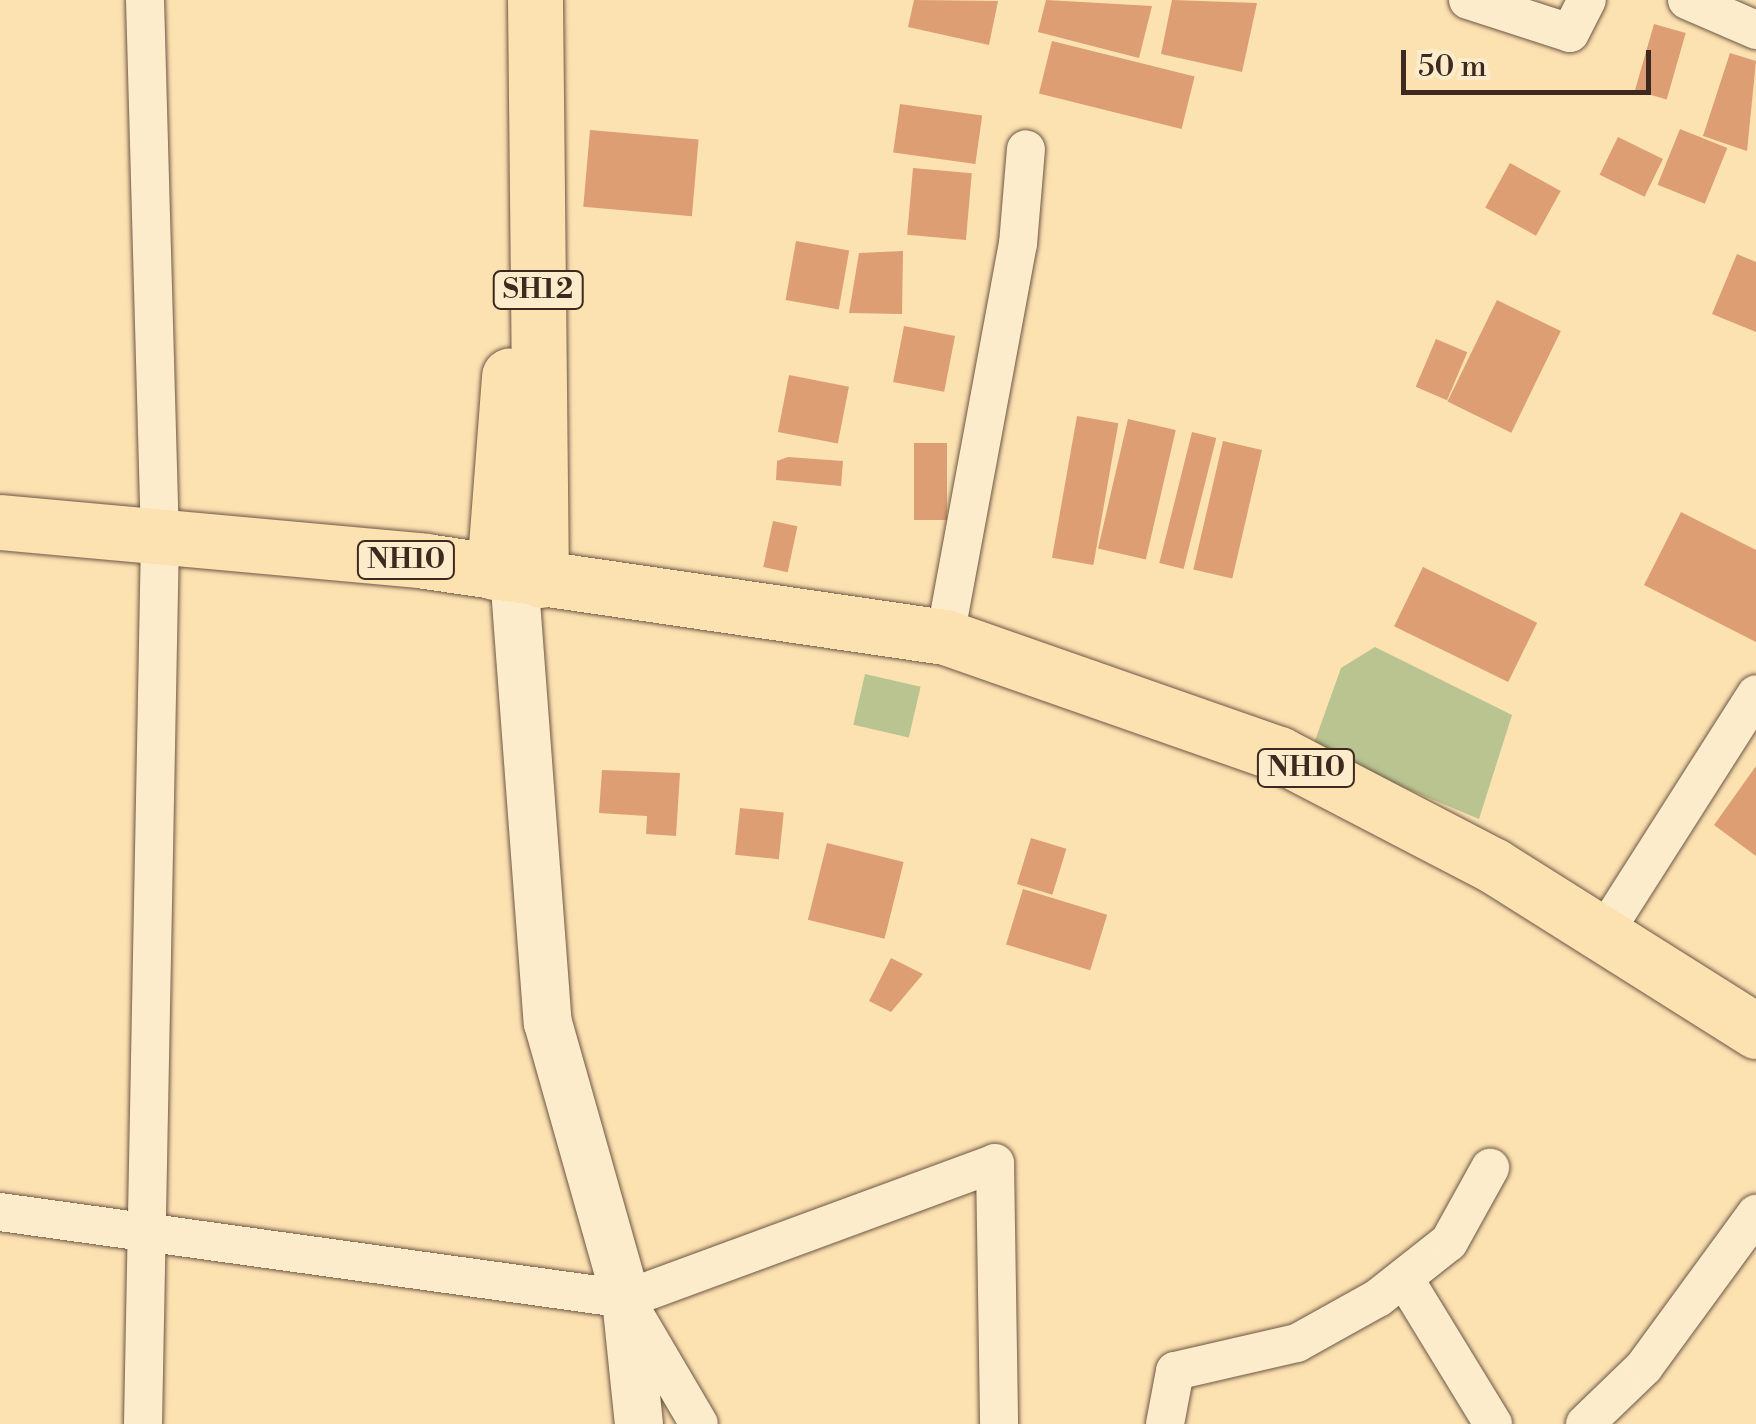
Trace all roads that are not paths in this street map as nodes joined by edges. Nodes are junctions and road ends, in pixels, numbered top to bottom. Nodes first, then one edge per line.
1 (145, 0) edge
2 (535, 0) edge
3 (1468, 0) edge
4 (1587, 0) edge
5 (1687, 0) edge
6 (1756, 30) edge
7 (536, 130) junction
8 (1026, 148) dead end
9 (496, 491) junction
10 (0, 522) edge
11 (160, 540) junction
12 (425, 561) junction
13 (516, 576) junction
14 (808, 620) junction
15 (944, 638) junction
16 (1756, 694) edge
17 (1604, 932) junction
18 (1756, 1031) edge
19 (1756, 1056) edge
20 (1490, 1168) dead end
21 (0, 1212) edge
22 (1756, 1214) edge
23 (140, 1229) junction
24 (1404, 1278) junction
25 (626, 1299) junction
26 (143, 1424) edge
27 (640, 1424) edge
28 (699, 1424) edge
29 (998, 1424) edge
30 (1165, 1424) edge
31 (1492, 1424) edge
32 (1585, 1424) edge

1 - 11 street
2 - 7 main road, SH12
3 - 4 street
5 - 6 street
7 - 9 main road, SH12
7 - 13 main road, SH12
8 - 15 street
9 - 12 main road
9 - 13 main road, SH12
10 - 11 main road, NH10
11 - 12 main road, NH10
11 - 23 street
12 - 13 main road, NH10
13 - 14 main road, NH10
13 - 25 street
14 - 15 main road, NH10
14 - 19 main road
15 - 17 main road, NH10
16 - 17 street
17 - 18 main road, NH10
20 - 24 street
21 - 23 street
22 - 32 street
23 - 25 street
23 - 26 street
24 - 30 street
24 - 31 street
25 - 27 street
25 - 28 street
25 - 29 street

